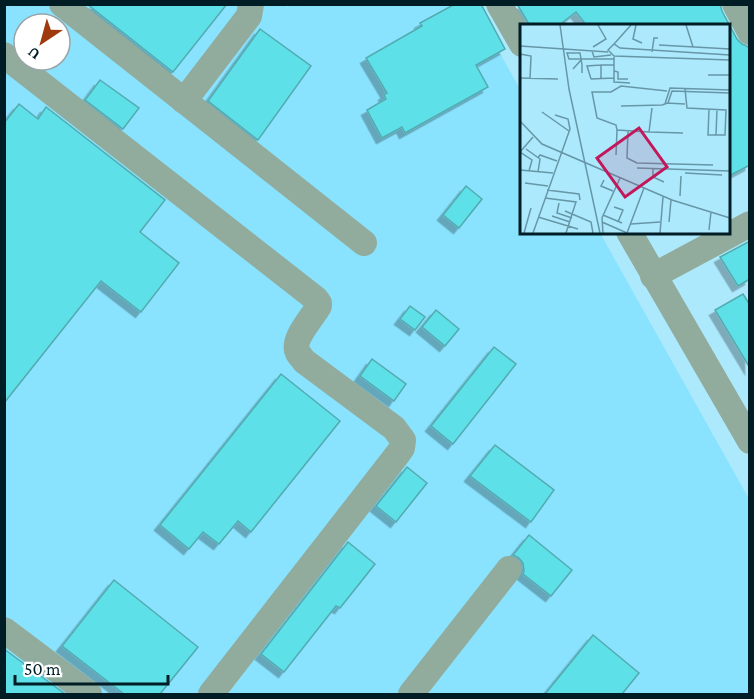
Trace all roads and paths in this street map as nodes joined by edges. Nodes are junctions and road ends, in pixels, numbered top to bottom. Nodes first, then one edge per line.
1 (62, 4) edge
2 (251, 4) edge
3 (499, 4) edge
4 (735, 4) edge
5 (750, 32) edge
6 (520, 41) edge
7 (4, 55) edge
8 (184, 101) junction
9 (750, 224) edge
10 (630, 234) edge
11 (364, 243) dead end
12 (653, 276) junction
13 (750, 441) edge
14 (509, 569) dead end
15 (4, 630) edge
16 (89, 694) edge
17 (212, 694) edge
18 (411, 694) edge

1 - 8 street
2 - 8 street
3 - 6 street
4 - 5 street
7 - 17 street
8 - 11 street
9 - 12 street
10 - 12 street
12 - 13 street
14 - 18 street
15 - 16 street

